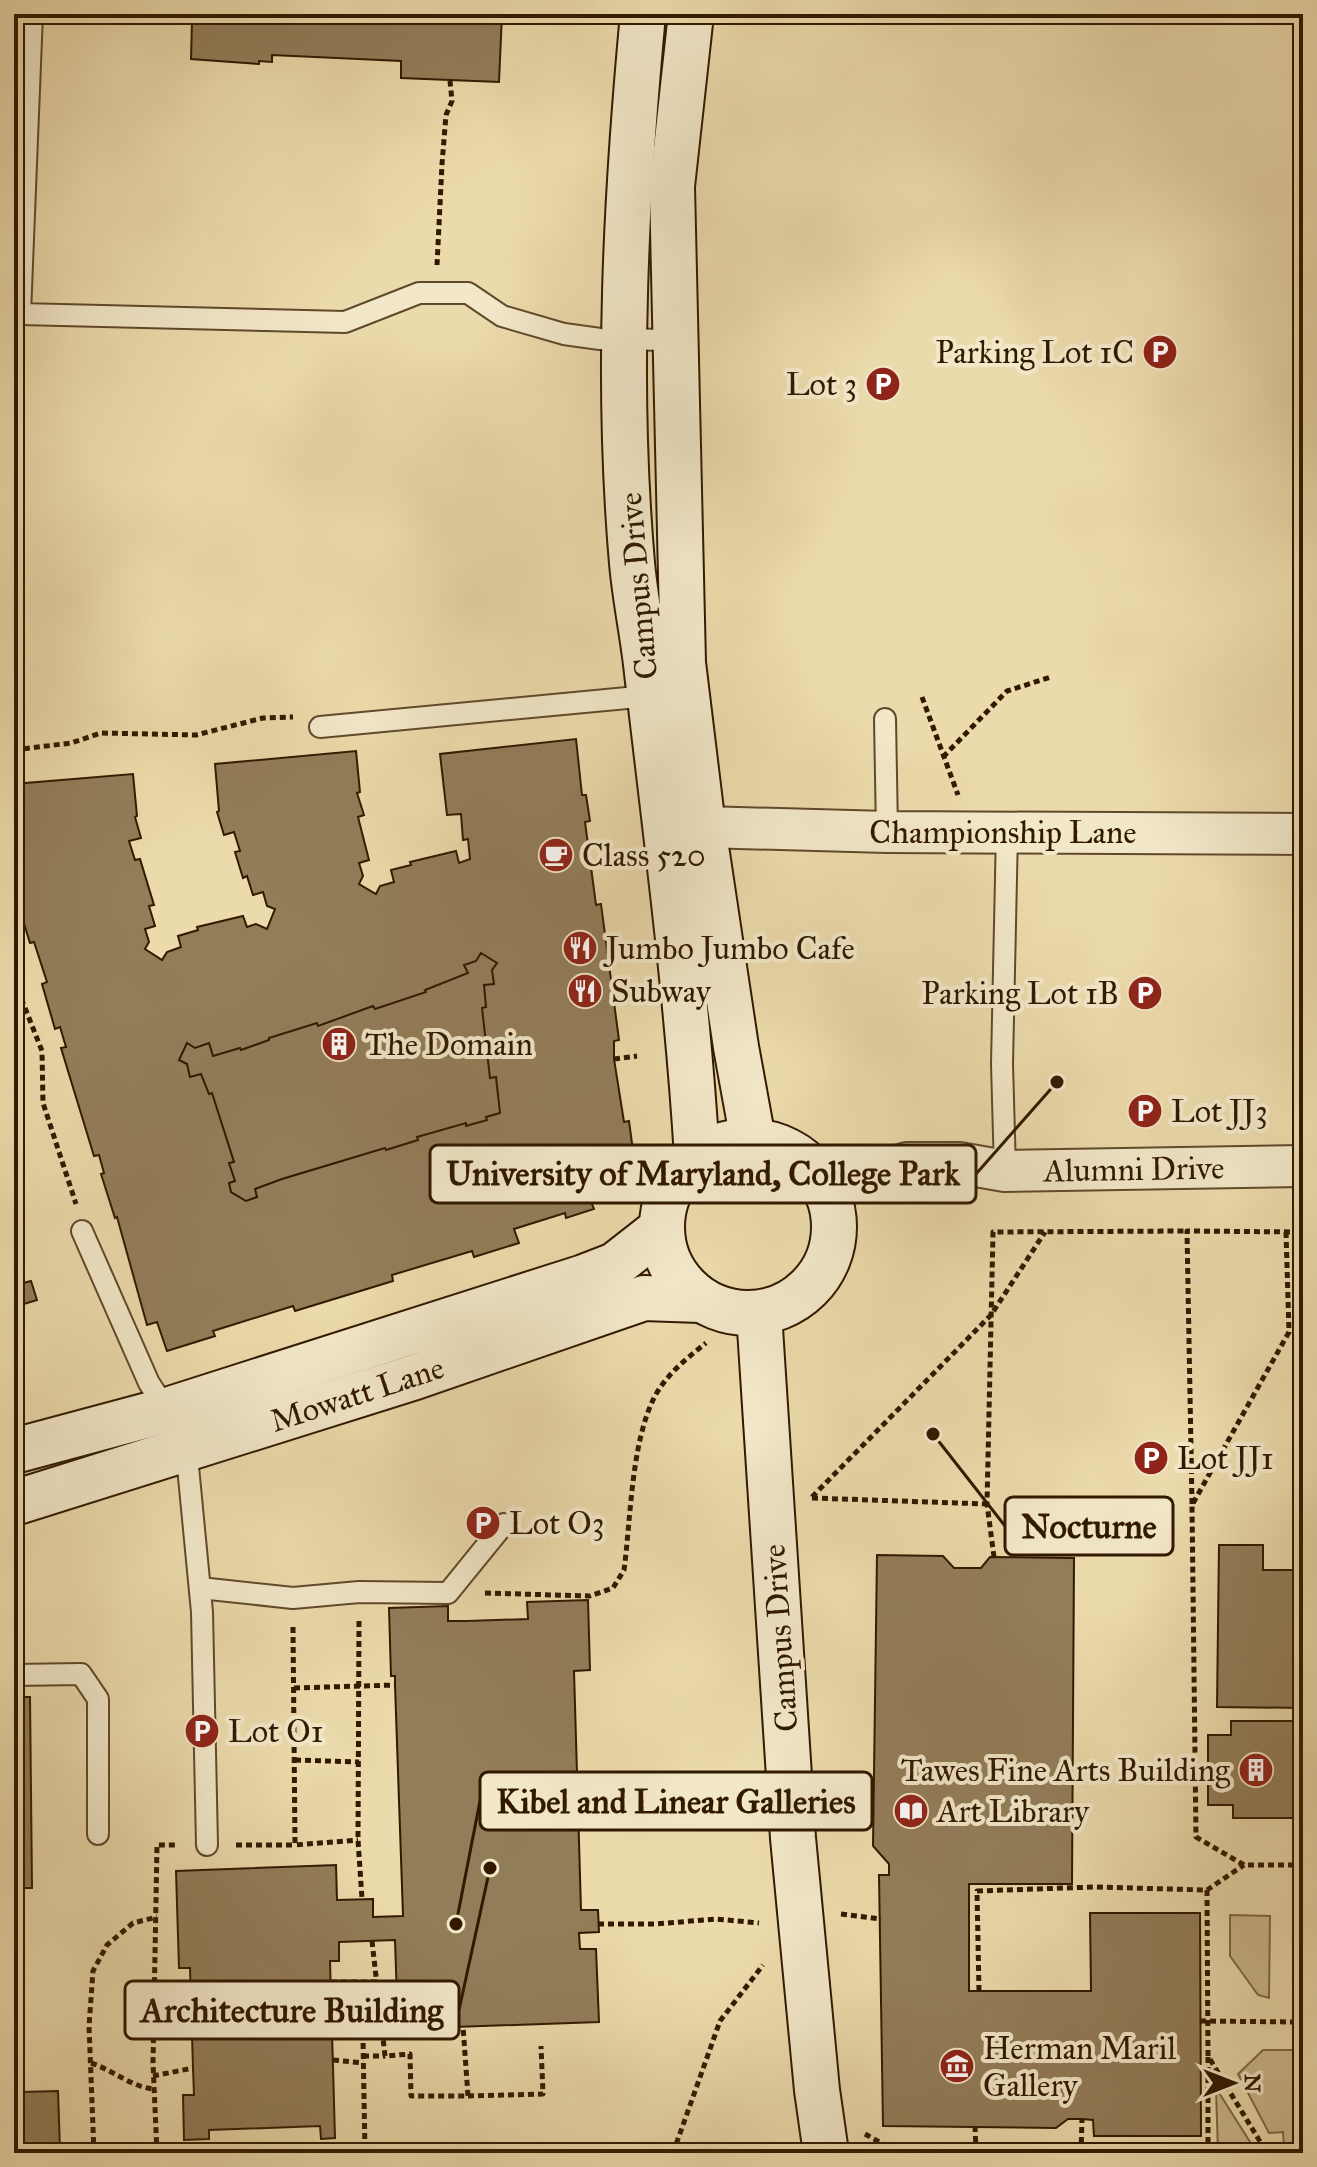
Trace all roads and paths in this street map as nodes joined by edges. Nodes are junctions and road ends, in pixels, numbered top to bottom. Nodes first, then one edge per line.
1 (32, 14) edge
2 (643, 14) edge
3 (691, 14) edge
4 (450, 81) dead end
5 (437, 271) dead end
6 (625, 339) junction
7 (675, 340) junction
8 (1051, 677) dead end
9 (648, 696) junction
10 (922, 697) dead end
11 (885, 719) dead end
12 (320, 727) joint
13 (14, 750) edge
14 (943, 757) junction
15 (703, 827) junction
16 (967, 831) junction
17 (1007, 831) junction
18 (887, 832) junction
19 (1303, 834) edge
20 (14, 980) edge
21 (637, 1056) dead end
22 (614, 1059) dead end
23 (753, 1140) junction
24 (697, 1157) junction
25 (1303, 1166) edge
26 (1005, 1171) junction
27 (825, 1189) junction
28 (80, 1222) joint
29 (661, 1229) junction
30 (1045, 1231) junction
31 (1187, 1231) junction
32 (1286, 1232) junction
33 (1303, 1232) edge
34 (759, 1313) junction
35 (991, 1315) junction
36 (706, 1319) junction
37 (167, 1410) junction
38 (187, 1449) junction
39 (14, 1451) edge
40 (14, 1503) edge
41 (987, 1504) junction
42 (1192, 1505) junction
43 (504, 1524) dead end
44 (994, 1557) dead end
45 (200, 1588) junction
46 (359, 1592) junction
47 (448, 1593) junction
48 (293, 1598) junction
49 (14, 1675) edge
50 (395, 1685) dead end
51 (294, 1688) junction
52 (359, 1688) junction
53 (295, 1760) junction
54 (359, 1762) junction
55 (98, 1834) dead end
56 (358, 1840) junction
57 (207, 1845) junction
58 (295, 1845) junction
59 (1244, 1865) junction
60 (1300, 1865) edge
61 (1207, 1890) junction
62 (362, 1899) dead end
63 (832, 1913) dead end
64 (157, 1917) junction
65 (881, 1919) dead end
66 (598, 1924) dead end
67 (772, 1924) dead end
68 (372, 1941) dead end
69 (766, 1962) dead end
70 (331, 1982) dead end
71 (377, 1982) junction
72 (362, 1983) junction
73 (979, 1991) dead end
74 (1204, 2021) junction
75 (1300, 2022) edge
76 (463, 2026) dead end
77 (541, 2046) dead end
78 (385, 2056) junction
79 (1208, 2056) junction
80 (333, 2060) dead end
81 (363, 2060) junction
82 (91, 2063) junction
83 (193, 2068) dead end
84 (153, 2076) junction
85 (154, 2089) junction
86 (468, 2096) junction
87 (1082, 2119) dead end
88 (975, 2126) dead end
89 (842, 2141) edge
90 (976, 2150) junction
91 (94, 2153) edge
92 (157, 2153) edge
93 (365, 2153) edge
94 (673, 2153) edge
95 (899, 2153) edge
96 (928, 2153) edge
97 (1007, 2153) edge
98 (1081, 2153) edge
99 (1208, 2153) edge
100 (1267, 2153) edge

1 - 6 lane
2 - 6 street, Campus Drive
3 - 7 street, Campus Drive
4 - 5 path
6 - 7 lane
6 - 9 street, Campus Drive
7 - 15 street, Campus Drive
8 - 14 path
9 - 12 lane
9 - 24 street, Campus Drive
10 - 14 path
11 - 18 lane
12 - 13 path
14 - 16 path
15 - 18 street, Championship Lane
15 - 23 street, Campus Drive
16 - 17 street, Championship Lane
16 - 18 street, Championship Lane
17 - 19 street, Championship Lane
17 - 26 lane
20 - 28 path
21 - 22 path
23 - 24 street
23 - 27 street
24 - 29 street
25 - 26 street, Alumni Drive
26 - 27 street, Alumni Drive
27 - 34 street
28 - 37 lane
29 - 36 street
29 - 37 street, Mowatt Lane
30 - 31 path
30 - 35 path
30 - 35 path
31 - 32 path
31 - 42 path
32 - 33 path
32 - 42 path
34 - 36 street
34 - 89 street, Campus Drive
35 - 41 path
35 - 41 path
36 - 38 street, Mowatt Lane
36 - 47 path
37 - 38 lane
37 - 39 street, Mowatt Lane
38 - 40 street, Mowatt Lane
38 - 45 lane
41 - 44 path
42 - 59 path
43 - 47 lane
45 - 48 lane
45 - 57 lane
46 - 47 lane
46 - 48 lane
46 - 52 path
48 - 51 path
49 - 55 lane
50 - 52 path
51 - 52 path
51 - 53 path
52 - 54 path
53 - 54 path
53 - 58 path
54 - 56 path
56 - 58 path
56 - 62 path
57 - 58 path
57 - 64 path
59 - 60 path
59 - 61 path
60 - 75 path
61 - 73 path
61 - 74 path
63 - 65 path
64 - 82 path
64 - 84 path
66 - 67 path
68 - 71 path
69 - 94 path
70 - 72 path
71 - 72 path
71 - 78 path
72 - 81 path
74 - 75 path
74 - 79 path
76 - 86 path
77 - 86 path
78 - 81 path
78 - 86 path
79 - 99 path
79 - 100 path
80 - 81 path
81 - 93 path
82 - 85 path
82 - 91 path
83 - 84 path
84 - 85 path
85 - 92 path
87 - 98 path
88 - 90 path
89 - 95 path
90 - 96 path
90 - 97 path

